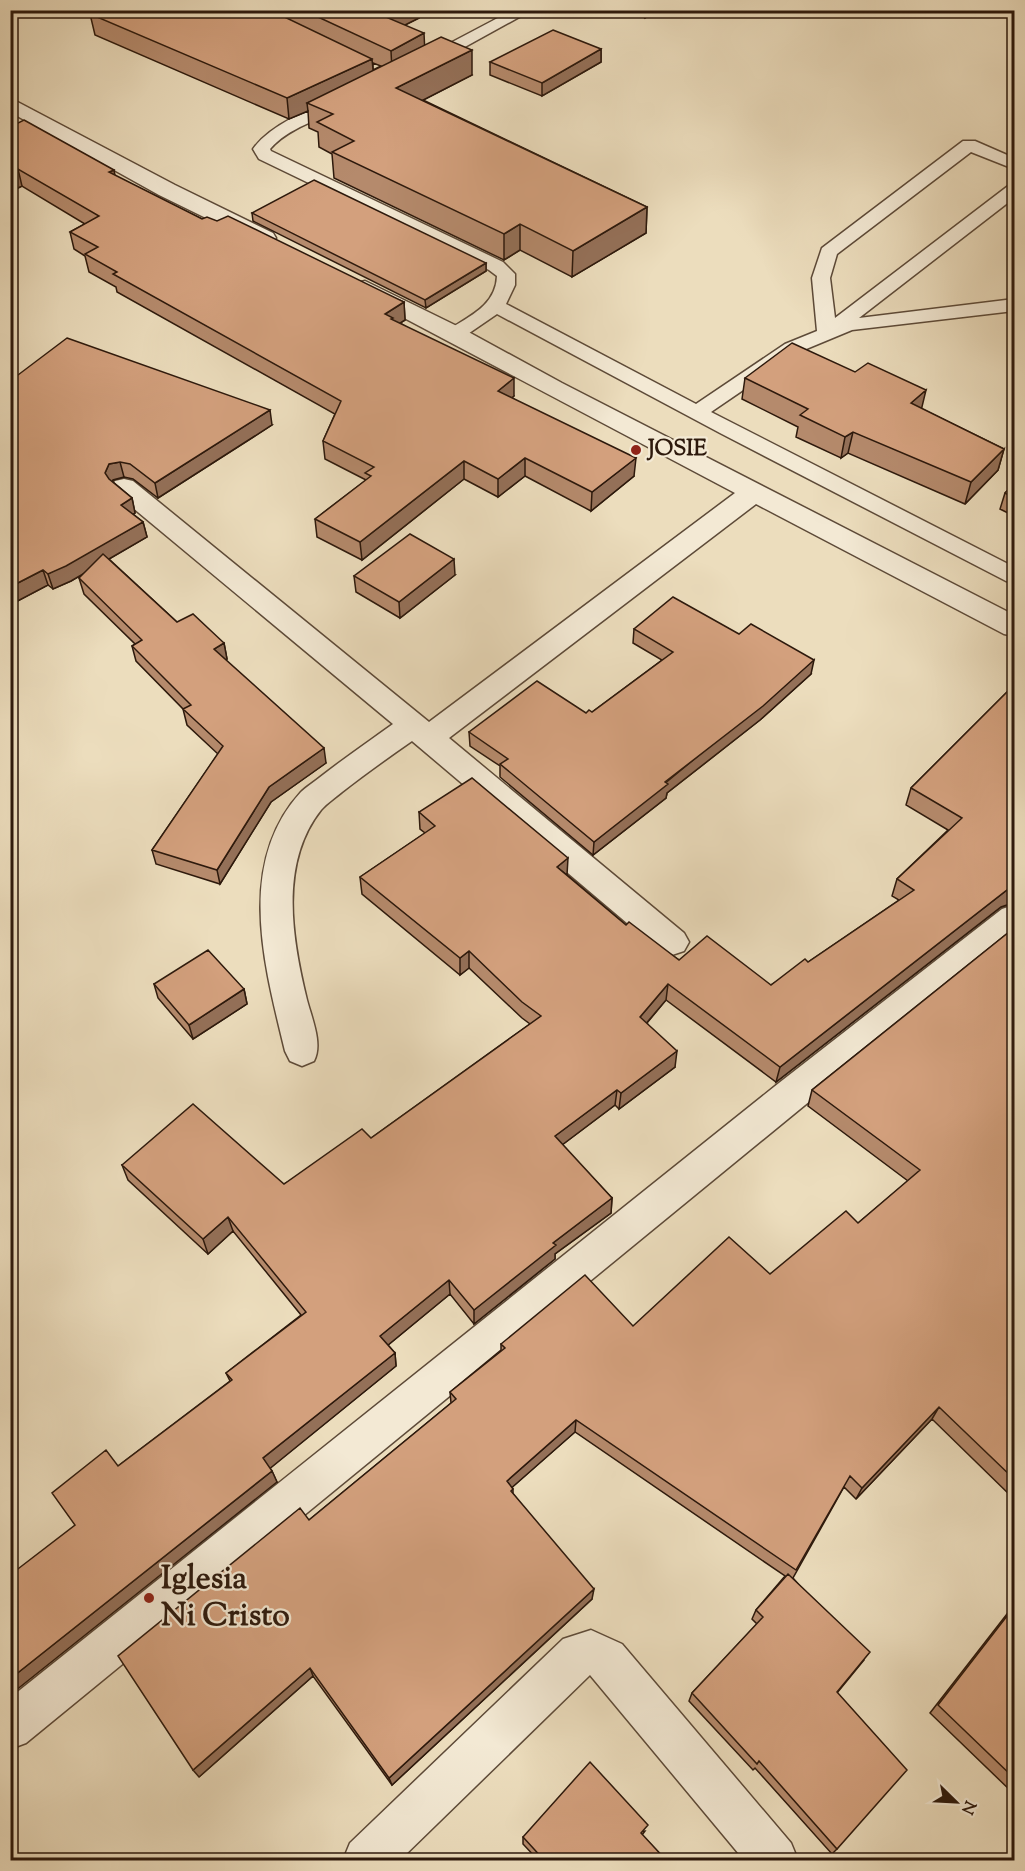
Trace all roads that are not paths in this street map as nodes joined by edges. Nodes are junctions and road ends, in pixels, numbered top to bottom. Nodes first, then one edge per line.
1 (525, 10) edge
2 (412, 69) edge
3 (352, 99) edge
4 (10, 104) edge
5 (1014, 164) edge
6 (1014, 190) edge
7 (284, 248) edge
8 (349, 280) edge
9 (1014, 304) edge
10 (496, 306) junction
11 (827, 333) junction
12 (455, 334) junction
13 (697, 413) junction
14 (124, 487) dead end
15 (754, 492) junction
16 (1014, 576) edge
17 (1014, 627) edge
18 (421, 731) junction
19 (1014, 918) edge
20 (672, 942) dead end
21 (302, 1051) dead end
22 (10, 1727) edge
23 (367, 1860) edge
24 (774, 1860) edge

1 - 2 lane
3 - 10 lane
4 - 7 street
5 - 11 lane
6 - 11 lane
8 - 12 street
9 - 11 lane
10 - 12 lane
10 - 13 lane
11 - 13 lane
12 - 15 street
13 - 16 lane
14 - 18 street
15 - 17 street
15 - 18 street
18 - 20 street
18 - 21 street
19 - 22 street
23 - 24 street

